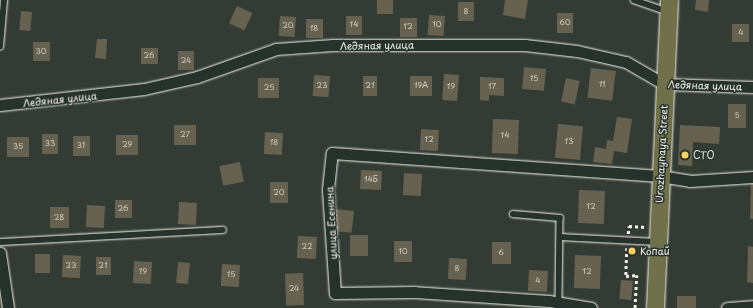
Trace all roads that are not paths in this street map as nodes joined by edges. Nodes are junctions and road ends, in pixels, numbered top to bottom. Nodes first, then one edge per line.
1 (4, 0) edge
2 (634, 0) edge
3 (668, 6) edge
4 (0, 47) edge
5 (664, 84) junction
6 (753, 87) edge
7 (0, 105) edge
8 (660, 176) junction
9 (753, 177) edge
10 (513, 214) dead end
11 (223, 230) dead end
12 (560, 237) junction
13 (0, 242) edge
14 (657, 242) junction
15 (0, 253) edge
16 (559, 302) junction
17 (753, 306) edge
18 (8, 308) edge
19 (591, 308) edge
20 (655, 308) edge
21 (727, 308) edge

1 - 4 lane
2 - 3 lane
3 - 5 main road, Urozhaynaya Street
5 - 6 street, Ледяная улица
5 - 7 street, Ледяная улица
5 - 8 main road, Urozhaynaya Street
8 - 9 street
8 - 14 main road, Urozhaynaya Street
8 - 16 street, улица Есенина
10 - 12 lane
11 - 13 lane
12 - 14 lane
12 - 16 lane
14 - 20 main road, Urozhaynaya Street
15 - 18 street
16 - 19 street, улица Есенина
17 - 21 street

